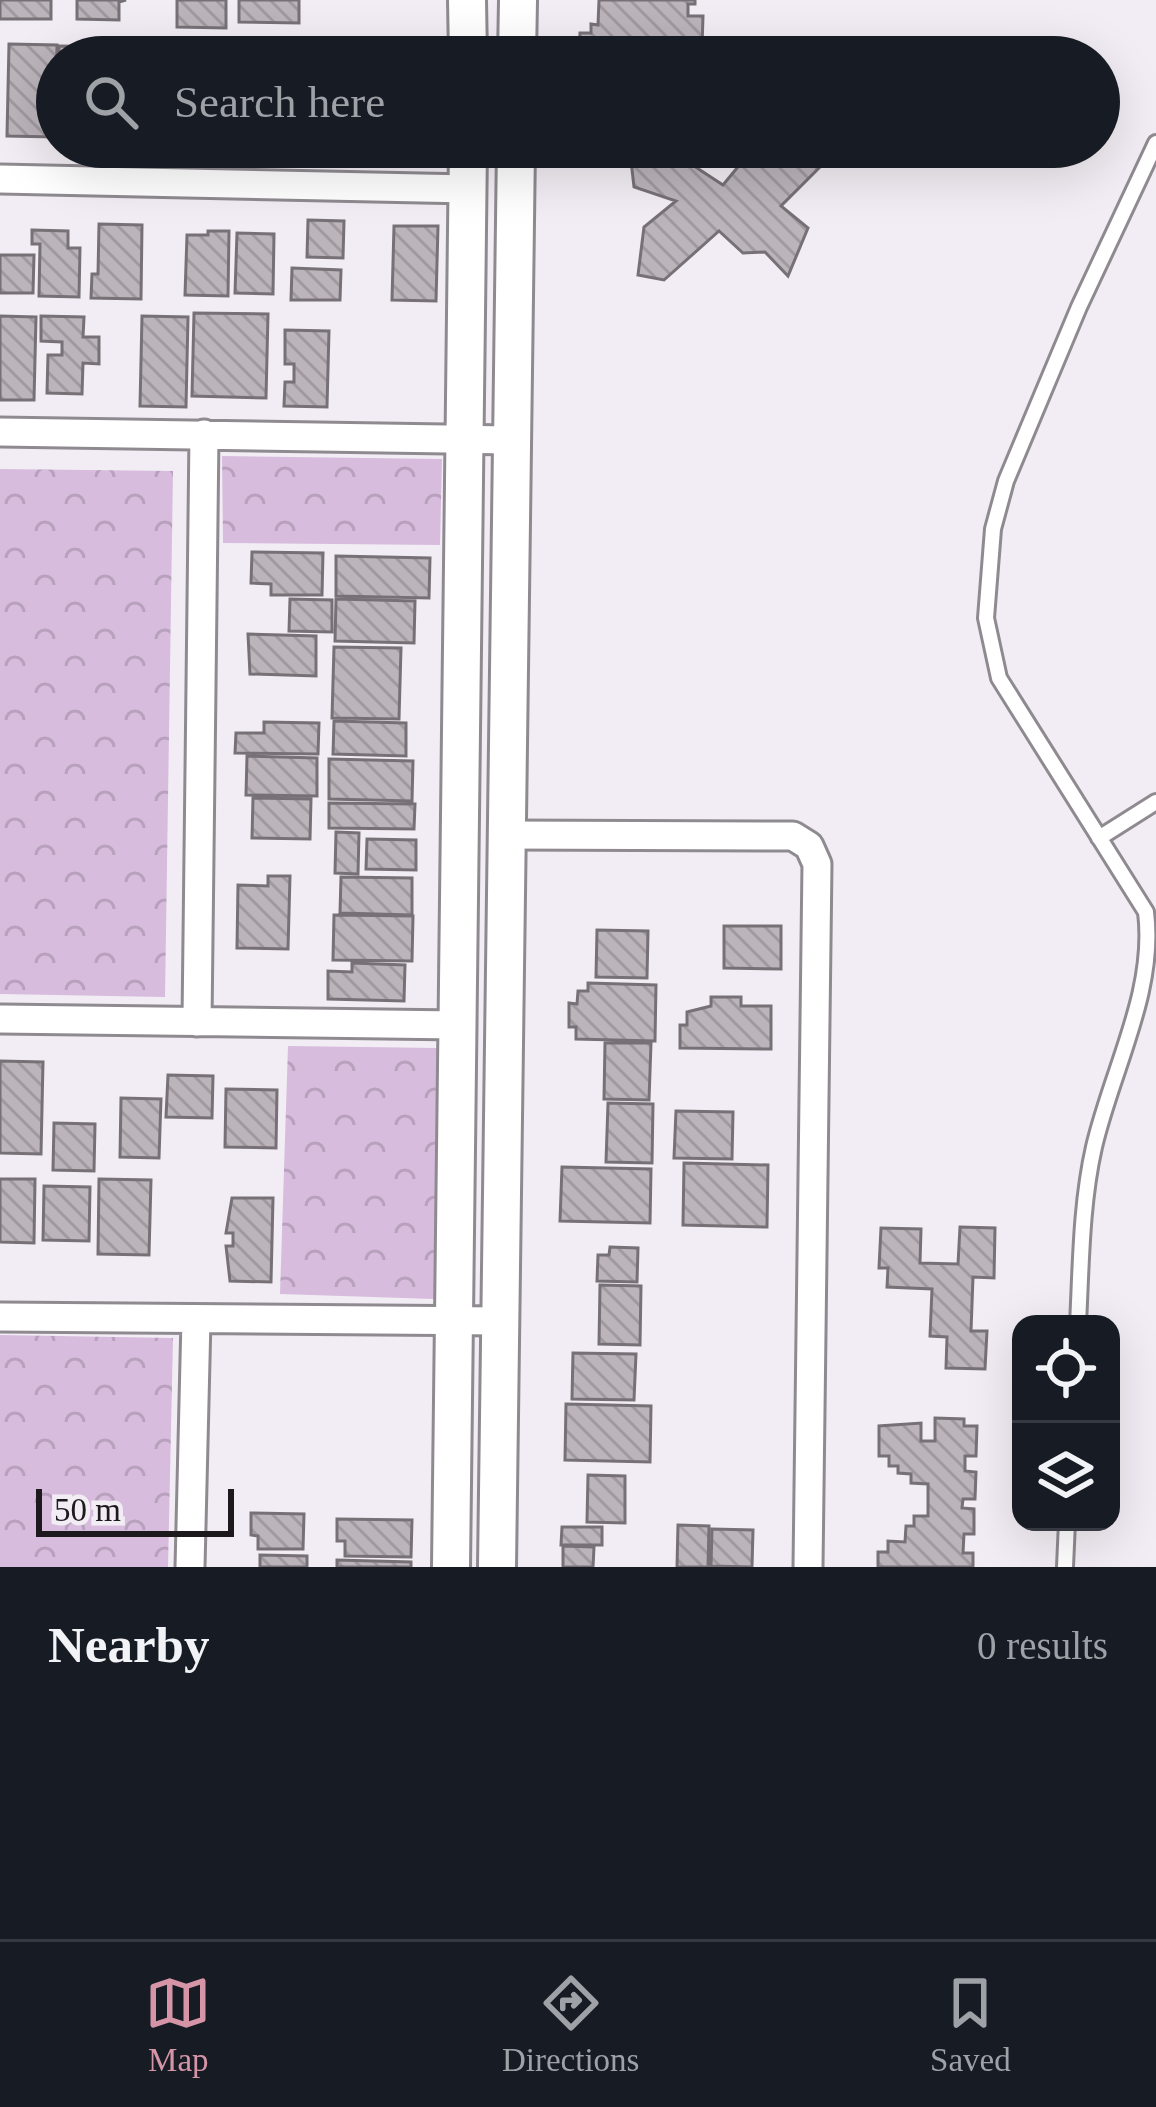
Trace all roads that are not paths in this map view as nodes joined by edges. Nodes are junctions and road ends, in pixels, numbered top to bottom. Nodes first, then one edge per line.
1 (467, 0) edge
2 (518, 0) edge
3 (468, 36) edge
4 (517, 36) edge
5 (1156, 142) edge
6 (469, 168) edge
7 (516, 168) edge
8 (0, 178) edge
9 (469, 188) junction
10 (0, 433) edge
11 (204, 434) junction
12 (463, 440) junction
13 (513, 440) junction
14 (1156, 802) edge
15 (508, 835) junction
16 (1099, 838) junction
17 (1149, 998) edge
18 (0, 1019) edge
19 (197, 1022) junction
20 (458, 1025) junction
21 (1079, 1315) edge
22 (0, 1317) edge
23 (196, 1319) junction
24 (454, 1321) junction
25 (502, 1321) junction
26 (1067, 1531) edge
27 (190, 1567) edge
28 (451, 1567) edge
29 (496, 1567) edge
30 (808, 1567) edge
31 (1065, 1567) edge

1 - 3 street
2 - 4 street
5 - 16 lane
6 - 9 street
7 - 13 street
8 - 9 street
9 - 12 street
10 - 11 street
11 - 12 street
11 - 19 street
12 - 13 street
12 - 20 street
13 - 15 street
14 - 16 lane
15 - 25 street
15 - 30 street
16 - 17 lane
17 - 21 lane
18 - 19 street
19 - 20 street
20 - 24 street
22 - 23 street
23 - 24 street
23 - 27 street
24 - 25 street
24 - 28 street
25 - 29 street
26 - 31 lane

